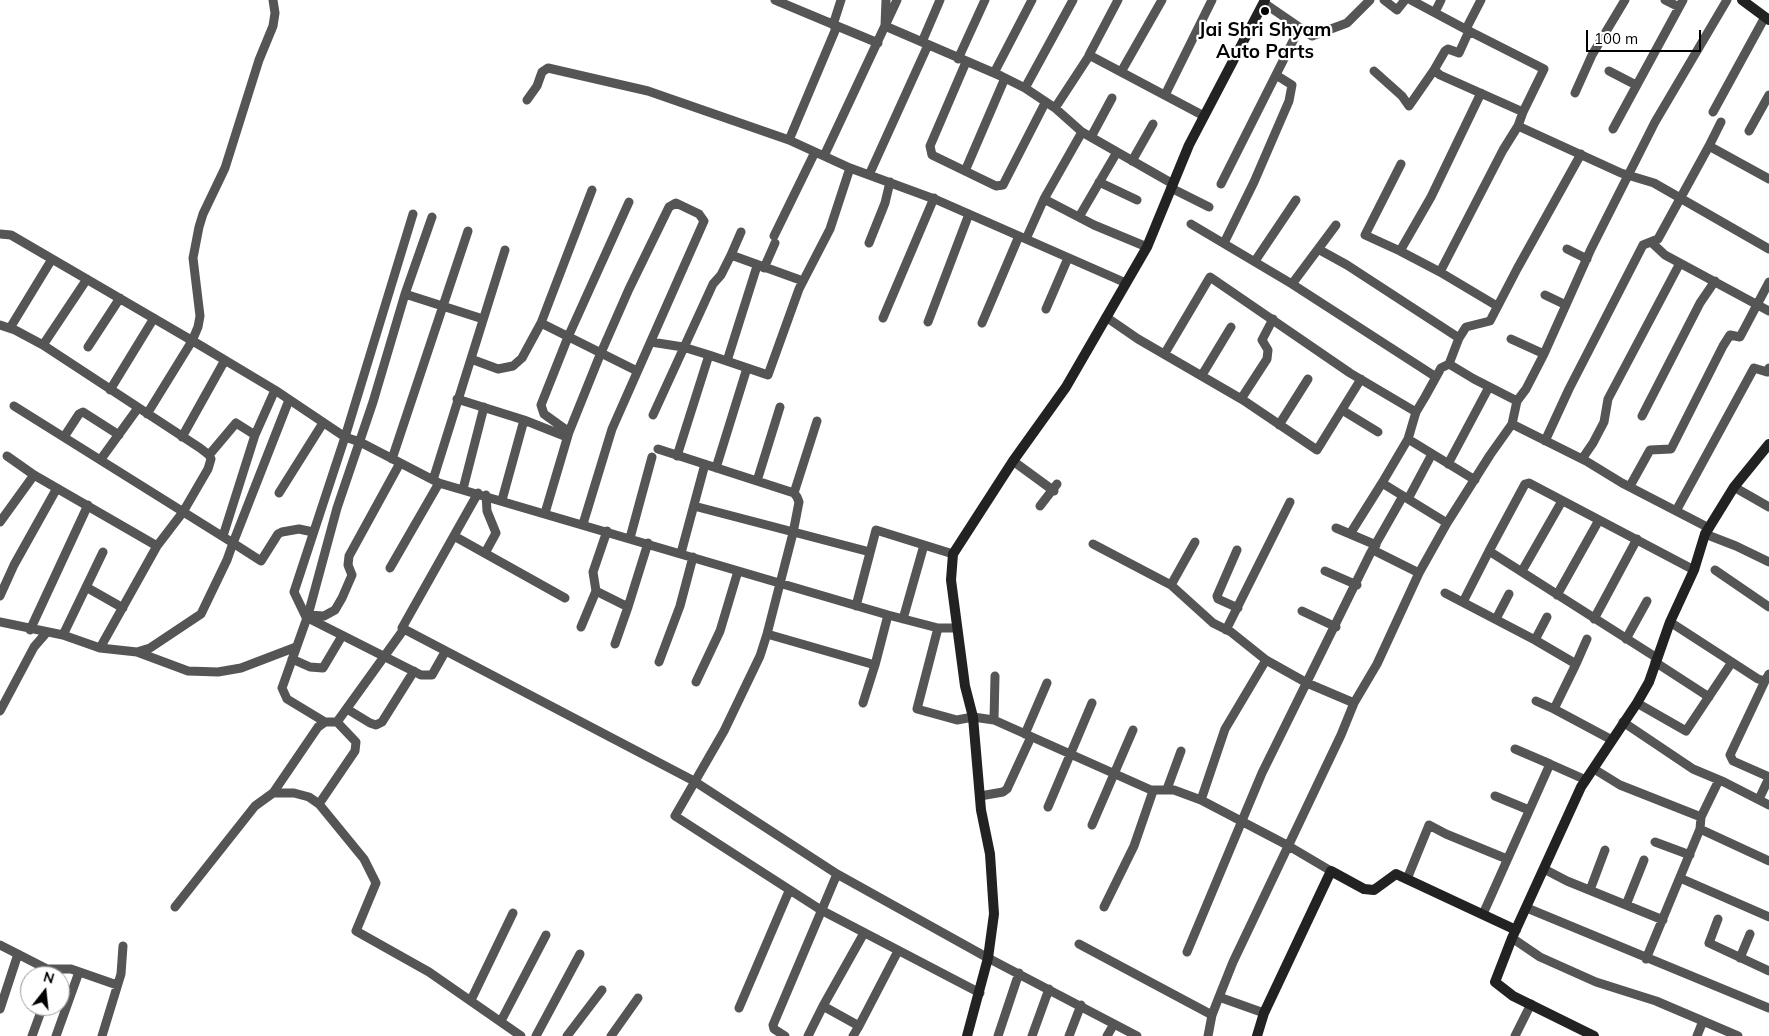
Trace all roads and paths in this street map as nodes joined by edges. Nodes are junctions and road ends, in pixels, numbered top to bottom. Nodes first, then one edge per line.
1 (273, 0) edge
2 (775, 0) edge
3 (841, 0) edge
4 (886, 0) edge
5 (897, 0) edge
6 (940, 0) edge
7 (985, 0) edge
8 (1032, 0) edge
9 (1073, 0) edge
10 (1118, 0) edge
11 (1162, 0) edge
12 (1212, 0) edge
13 (1370, 0) edge
14 (1384, 0) edge
15 (1405, 0) edge
16 (1412, 0) edge
17 (1441, 0) edge
18 (1481, 0) edge
19 (1626, 0) edge
20 (1665, 0) edge
21 (1727, 0) edge
22 (1265, 1) edge
23 (1747, 1) edge
24 (791, 3) edge
25 (1680, 4) edge
26 (1435, 12) junction
27 (1767, 19) edge
28 (835, 26) junction
29 (885, 26) junction
30 (1299, 29) junction
31 (1468, 30) junction
32 (878, 43) junction
33 (925, 43) junction
34 (1089, 56) junction
35 (962, 60) junction
36 (1434, 70) junction
37 (1374, 71) dead end
38 (1609, 71) dead end
39 (1121, 72) junction
40 (994, 73) junction
41 (1276, 75) junction
42 (1005, 78) junction
43 (1636, 85) junction
44 (1025, 88) junction
45 (1481, 93) junction
46 (1575, 93) dead end
47 (1164, 95) junction
48 (1769, 95) edge
49 (1112, 98) dead end
50 (527, 100) dead end
51 (1045, 103) junction
52 (1055, 108) junction
53 (1523, 112) junction
54 (1713, 112) dead end
55 (1204, 116) junction
56 (1721, 122) dead end
57 (1152, 124) dead end
58 (1518, 126) junction
59 (1613, 129) dead end
60 (1749, 131) dead end
61 (1086, 135) junction
62 (789, 140) junction
63 (1709, 146) junction
64 (1117, 152) junction
65 (820, 154) junction
66 (1581, 154) junction
67 (1132, 161) junction
68 (1401, 164) dead end
69 (850, 168) junction
70 (965, 171) junction
71 (869, 175) junction
72 (1628, 175) junction
73 (1769, 179) edge
74 (890, 182) junction
75 (1099, 182) junction
76 (1221, 184) dead end
77 (1172, 186) junction
78 (592, 190) dead end
79 (1681, 196) junction
80 (934, 198) junction
81 (1044, 199) junction
82 (1137, 200) dead end
83 (1296, 200) dead end
84 (629, 202) dead end
85 (1209, 207) dead end
86 (413, 214) dead end
87 (969, 214) junction
88 (432, 217) dead end
89 (1079, 217) junction
90 (1191, 224) dead end
91 (1336, 225) dead end
92 (468, 231) dead end
93 (741, 232) dead end
94 (0, 234) edge
95 (1023, 238) junction
96 (869, 242) dead end
97 (1651, 242) junction
98 (1224, 243) junction
99 (1147, 247) junction
100 (1318, 249) junction
101 (1567, 249) dead end
102 (1769, 249) edge
103 (505, 250) dead end
104 (1400, 251) junction
105 (731, 255) junction
106 (1068, 258) junction
107 (1587, 258) junction
108 (52, 259) junction
109 (1255, 261) junction
110 (1680, 263) junction
111 (761, 267) junction
112 (1440, 272) junction
113 (87, 279) junction
114 (803, 281) junction
115 (1715, 281) junction
116 (1769, 282) edge
117 (1126, 283) junction
118 (1292, 284) junction
119 (405, 294) junction
120 (1545, 295) dead end
121 (120, 298) junction
122 (1566, 305) junction
123 (1758, 305) junction
124 (443, 306) junction
125 (1497, 306) junction
126 (1046, 308) dead end
127 (1769, 311) edge
128 (1106, 317) junction
129 (154, 318) junction
130 (883, 318) dead end
131 (484, 319) junction
132 (1273, 319) junction
133 (928, 322) dead end
134 (541, 323) junction
135 (982, 323) dead end
136 (0, 325) edge
137 (1231, 327) dead end
138 (10, 328) junction
139 (568, 337) junction
140 (1459, 338) junction
141 (1511, 339) dead end
142 (192, 341) junction
143 (650, 342) junction
144 (43, 345) junction
145 (683, 347) junction
146 (88, 348) dead end
147 (1164, 353) junction
148 (1544, 354) junction
149 (600, 355) junction
150 (709, 355) junction
151 (471, 359) junction
152 (226, 360) junction
153 (726, 361) junction
154 (1449, 364) junction
155 (747, 368) junction
156 (1769, 368) edge
157 (637, 371) junction
158 (1202, 375) junction
159 (1436, 377) junction
160 (1308, 379) dead end
161 (1361, 379) junction
162 (1489, 388) junction
163 (110, 390) junction
164 (276, 390) junction
165 (457, 399) junction
166 (1241, 399) junction
167 (289, 400) junction
168 (1517, 401) junction
169 (14, 406) dead end
170 (780, 407) dead end
171 (138, 408) junction
172 (484, 408) junction
173 (1342, 410) junction
174 (1416, 412) junction
175 (147, 414) junction
176 (653, 415) dead end
177 (1642, 416) dead end
178 (524, 420) junction
179 (817, 421) dead end
180 (323, 423) junction
181 (1512, 424) junction
182 (1279, 425) junction
183 (1378, 432) dead end
184 (255, 434) junction
185 (119, 435) junction
186 (568, 435) junction
187 (64, 437) junction
188 (182, 437) junction
189 (345, 437) junction
190 (1408, 439) junction
191 (1545, 441) junction
192 (360, 442) junction
193 (658, 449) dead end
194 (1768, 449) edge
195 (1432, 454) junction
196 (209, 455) junction
197 (7, 456) dead end
198 (677, 456) junction
199 (652, 458) dead end
200 (101, 459) junction
201 (1582, 459) junction
202 (396, 461) junction
203 (1012, 461) junction
204 (705, 464) junction
205 (1448, 464) junction
206 (716, 468) junction
207 (34, 475) junction
208 (1475, 480) junction
209 (757, 481) junction
210 (436, 482) junction
211 (1382, 483) junction
212 (1630, 486) junction
213 (1734, 487) junction
214 (56, 488) junction
215 (463, 489) junction
216 (794, 493) junction
217 (280, 494) dead end
218 (482, 494) junction
219 (1406, 498) junction
220 (502, 500) junction
221 (1562, 501) junction
222 (1290, 502) dead end
223 (88, 505) junction
224 (694, 506) junction
225 (1040, 506) dead end
226 (1769, 507) edge
227 (1676, 511) junction
228 (183, 512) junction
229 (545, 514) junction
230 (1599, 520) junction
231 (0, 522) edge
232 (1447, 523) junction
233 (583, 524) junction
234 (1336, 528) dead end
235 (607, 531) junction
236 (1707, 531) junction
237 (313, 532) junction
238 (793, 533) junction
239 (1350, 534) junction
240 (222, 536) junction
241 (454, 536) junction
242 (630, 538) junction
243 (1637, 540) junction
244 (1195, 542) dead end
245 (233, 543) junction
246 (648, 544) junction
247 (1094, 544) dead end
248 (924, 545) junction
249 (157, 546) junction
250 (1374, 548) junction
251 (1237, 550) dead end
252 (1489, 551) junction
253 (103, 552) dead end
254 (870, 552) junction
255 (681, 553) junction
256 (485, 554) junction
257 (953, 554) junction
258 (693, 557) junction
259 (1769, 562) edge
260 (390, 568) dead end
261 (1694, 570) junction
262 (1715, 570) dead end
263 (738, 571) junction
264 (1325, 571) dead end
265 (1522, 572) junction
266 (1419, 573) junction
267 (780, 584) junction
268 (1171, 585) junction
269 (1356, 585) junction
270 (86, 587) junction
271 (596, 591) junction
272 (1445, 593) dead end
273 (1509, 594) dead end
274 (1557, 595) junction
275 (0, 596) edge
276 (565, 598) dead end
277 (1647, 601) dead end
278 (1463, 602) junction
279 (856, 606) junction
280 (628, 607) junction
281 (1769, 607) edge
282 (123, 608) junction
283 (1238, 608) junction
284 (1302, 611) dead end
285 (888, 615) junction
286 (307, 616) junction
287 (1547, 616) dead end
288 (903, 619) junction
289 (1496, 619) junction
290 (1594, 619) junction
291 (0, 622) edge
292 (1670, 622) junction
293 (581, 627) dead end
294 (1336, 627) junction
295 (938, 628) junction
296 (957, 628) junction
297 (404, 629) junction
298 (30, 630) junction
299 (1226, 630) junction
300 (768, 631) junction
301 (47, 632) junction
302 (63, 635) junction
303 (342, 636) junction
304 (1587, 639) dead end
305 (1626, 639) junction
306 (1535, 640) junction
307 (615, 644) dead end
308 (296, 647) junction
309 (100, 648) junction
310 (136, 652) junction
311 (445, 652) junction
312 (386, 655) junction
313 (292, 659) junction
314 (1266, 660) junction
315 (1656, 660) junction
316 (659, 662) dead end
317 (1732, 662) junction
318 (1576, 664) junction
319 (875, 665) junction
320 (414, 671) junction
321 (995, 676) dead end
322 (1767, 677) edge
323 (696, 682) dead end
324 (1047, 683) dead end
325 (1307, 683) junction
326 (1709, 697) junction
327 (1536, 701) dead end
328 (863, 703) dead end
329 (1092, 703) dead end
330 (1354, 703) junction
331 (1637, 704) junction
332 (347, 709) junction
333 (1554, 709) junction
334 (0, 711) edge
335 (973, 717) junction
336 (994, 720) junction
337 (325, 722) junction
338 (337, 722) junction
339 (1623, 722) junction
340 (1133, 730) dead end
341 (1028, 736) junction
342 (1612, 740) junction
343 (1515, 750) dead end
344 (1181, 751) dead end
345 (1070, 754) junction
346 (1550, 764) junction
347 (1594, 769) junction
348 (1114, 774) junction
349 (1769, 778) edge
350 (694, 780) junction
351 (1586, 780) junction
352 (1719, 780) junction
353 (1167, 789) junction
354 (1154, 791) junction
355 (273, 793) junction
356 (980, 796) junction
357 (1495, 796) dead end
358 (1759, 799) junction
359 (1202, 800) junction
360 (319, 804) junction
361 (1769, 805) edge
362 (1048, 807) dead end
363 (1529, 810) junction
364 (1701, 817) junction
365 (1243, 821) junction
366 (1092, 825) dead end
367 (1700, 829) junction
368 (1655, 842) dead end
369 (1287, 845) junction
370 (1605, 850) dead end
371 (1690, 855) junction
372 (1507, 859) junction
373 (1644, 860) dead end
374 (1769, 861) edge
375 (1544, 869) junction
376 (1331, 872) junction
377 (837, 874) junction
378 (1680, 878) junction
379 (1407, 879) junction
380 (1590, 890) junction
381 (789, 891) junction
382 (1626, 905) junction
383 (176, 907) dead end
384 (1104, 907) dead end
385 (1527, 908) junction
386 (821, 910) junction
387 (514, 913) dead end
388 (1482, 914) junction
389 (1769, 917) edge
390 (1718, 919) dead end
391 (1663, 920) junction
392 (864, 934) junction
393 (1514, 934) junction
394 (1750, 934) dead end
395 (546, 935) dead end
396 (1079, 944) dead end
397 (0, 945) edge
398 (123, 946) dead end
399 (898, 951) junction
400 (1187, 952) dead end
401 (18, 954) junction
402 (580, 954) dead end
403 (988, 958) junction
404 (1646, 958) junction
405 (1740, 958) junction
406 (41, 966) edge
407 (1769, 971) edge
408 (70, 972) edge
409 (79, 972) junction
410 (1020, 973) junction
411 (117, 985) junction
412 (1049, 989) junction
413 (602, 990) dead end
414 (980, 993) junction
415 (1219, 997) junction
416 (638, 998) dead end
417 (471, 1000) junction
418 (1531, 1004) junction
419 (1081, 1005) junction
420 (823, 1006) junction
421 (739, 1008) dead end
422 (1769, 1008) edge
423 (0, 1009) edge
424 (1264, 1013) junction
425 (1212, 1015) junction
426 (39, 1016) edge
427 (501, 1021) junction
428 (1703, 1021) junction
429 (1114, 1024) junction
430 (859, 1026) junction
431 (32, 1036) edge
432 (56, 1036) edge
433 (102, 1036) edge
434 (521, 1036) edge
435 (536, 1036) edge
436 (567, 1036) edge
437 (611, 1036) edge
438 (785, 1036) edge
439 (808, 1036) edge
440 (853, 1036) edge
441 (967, 1036) edge
442 (998, 1036) edge
443 (1032, 1036) edge
444 (1069, 1036) edge
445 (1108, 1036) edge
446 (1137, 1036) edge
447 (1208, 1036) edge
448 (1257, 1036) edge
449 (1515, 1036) edge
450 (1594, 1036) edge
451 (1697, 1036) edge
452 (1738, 1036) edge

1 - 142 street
2 - 24 street
3 - 28 street
4 - 29 street
5 - 29 street
6 - 33 street
7 - 35 street
8 - 40 street
9 - 44 street
10 - 34 street
11 - 39 street
12 - 47 street
13 - 30 street
14 - 15 street
16 - 26 street
17 - 26 street
18 - 31 street
19 - 46 street
20 - 25 street
21 - 72 street
22 - 30 street
22 - 55 street
23 - 27 street
24 - 28 street
25 - 43 street
26 - 31 street
27 - 54 street
28 - 32 street
28 - 62 street
29 - 32 street
29 - 33 street
30 - 41 street
31 - 36 street
31 - 53 street
32 - 65 street
33 - 35 street
33 - 71 street
34 - 39 street
34 - 52 street
35 - 40 street
35 - 70 street
36 - 37 street
36 - 45 street
38 - 43 street
39 - 47 street
40 - 42 street
41 - 76 street
41 - 98 street
42 - 44 street
42 - 70 street
43 - 59 street
44 - 51 street
45 - 53 street
45 - 104 street
47 - 55 street
48 - 60 street
49 - 61 street
50 - 62 street
51 - 52 street
51 - 70 street
52 - 61 street
53 - 58 street
55 - 77 street
56 - 63 street
57 - 67 street
58 - 66 street
58 - 112 street
61 - 64 street
61 - 81 street
62 - 65 street
63 - 73 street
63 - 79 street
64 - 67 street
64 - 75 street
65 - 69 street
65 - 111 street
66 - 72 street
66 - 125 street
67 - 77 street
68 - 104 street
69 - 71 street
69 - 114 street
71 - 74 street
72 - 79 street
72 - 107 street
74 - 80 street
74 - 96 street
75 - 82 street
75 - 89 street
77 - 85 street
77 - 99 street
78 - 134 street
79 - 97 street
79 - 102 street
80 - 87 street
80 - 130 street
81 - 89 street
81 - 95 street
83 - 109 street
84 - 139 street
86 - 189 street
87 - 95 street
87 - 133 street
88 - 119 street
89 - 99 street
90 - 98 street
91 - 100 street
92 - 124 street
93 - 105 street
94 - 108 street
95 - 106 street
95 - 135 street
97 - 110 street
97 - 191 street
98 - 109 street
99 - 117 street
100 - 118 street
100 - 140 street
101 - 107 street
103 - 131 street
104 - 112 street
105 - 111 street
105 - 145 street
106 - 117 street
106 - 126 street
107 - 122 street
108 - 113 street
108 - 138 street
109 - 118 street
110 - 115 street
110 - 201 street
111 - 114 street
111 - 153 street
112 - 125 street
113 - 121 street
113 - 144 street
114 - 155 street
115 - 123 street
115 - 177 street
116 - 123 street
117 - 128 street
118 - 159 street
119 - 124 street
119 - 192 street
120 - 122 street
121 - 129 street
121 - 146 street
122 - 148 street
123 - 127 street
123 - 212 street
124 - 131 street
124 - 202 street
125 - 140 street
128 - 147 street
128 - 203 street
129 - 142 street
129 - 163 street
131 - 151 street
132 - 147 street
132 - 161 street
132 - 166 street
134 - 139 street
134 - 151 street
136 - 138 street
137 - 158 street
138 - 144 street
139 - 149 street
139 - 186 street
140 - 154 street
141 - 148 street
142 - 152 street
142 - 175 street
143 - 145 street
143 - 149 street
143 - 157 street
144 - 163 street
145 - 150 street
145 - 176 street
147 - 158 street
148 - 168 street
149 - 157 street
149 - 186 street
150 - 153 street
150 - 198 street
151 - 165 street
152 - 164 street
152 - 188 street
153 - 155 street
154 - 159 street
154 - 162 street
155 - 206 street
156 - 227 street
157 - 233 street
158 - 166 street
159 - 174 street
160 - 182 street
161 - 173 street
161 - 174 street
162 - 168 street
162 - 205 street
163 - 171 street
164 - 167 street
164 - 184 street
165 - 172 street
165 - 210 street
166 - 182 street
167 - 180 street
167 - 245 street
168 - 181 street
169 - 187 street
170 - 209 street
171 - 175 street
171 - 185 street
172 - 178 street
172 - 215 street
173 - 182 street
173 - 183 street
174 - 190 street
175 - 188 street
178 - 186 street
178 - 220 street
179 - 216 street
180 - 189 street
180 - 217 street
181 - 191 street
181 - 208 street
184 - 196 street
184 - 240 street
185 - 187 street
185 - 200 street
186 - 229 street
187 - 200 street
188 - 196 street
189 - 192 street
189 - 237 street
190 - 195 street
190 - 211 street
191 - 201 street
192 - 202 street
192 - 286 street
193 - 198 street
194 - 213 street
195 - 205 street
195 - 219 street
196 - 228 street
197 - 207 street
198 - 204 street
199 - 242 street
200 - 228 street
201 - 212 street
202 - 210 street
202 - 286 street
203 - 225 street
203 - 257 street
204 - 206 street
204 - 224 street
205 - 208 street
206 - 209 street
207 - 214 street
207 - 231 street
208 - 232 street
209 - 216 street
210 - 215 street
210 - 260 street
211 - 219 street
211 - 239 street
212 - 227 street
213 - 226 street
213 - 236 street
214 - 223 street
214 - 275 street
215 - 218 street
216 - 238 street
218 - 220 street
218 - 241 street
218 - 256 street
219 - 232 street
219 - 250 street
220 - 229 street
221 - 230 street
221 - 252 street
221 - 265 street
222 - 283 street
223 - 249 street
223 - 298 street
224 - 238 street
224 - 255 street
227 - 236 street
228 - 240 street
228 - 249 street
229 - 233 street
230 - 243 street
230 - 274 street
232 - 266 street
233 - 235 street
234 - 239 street
235 - 242 street
235 - 271 street
236 - 259 street
236 - 261 street
237 - 245 street
237 - 286 street
238 - 254 street
238 - 267 street
239 - 250 street
240 - 245 street
241 - 256 street
241 - 297 street
242 - 246 street
243 - 261 street
243 - 290 street
244 - 268 street
245 - 310 street
246 - 255 street
246 - 280 street
247 - 268 street
248 - 254 street
248 - 257 street
248 - 288 street
249 - 282 street
250 - 266 street
250 - 269 street
251 - 283 street
252 - 265 street
252 - 278 street
253 - 270 street
254 - 279 street
255 - 258 street
256 - 276 street
257 - 296 street
258 - 263 street
258 - 316 street
261 - 292 street
262 - 281 street
263 - 267 street
263 - 323 street
264 - 269 street
265 - 274 street
266 - 330 street
267 - 279 street
267 - 300 street
268 - 299 street
269 - 294 street
270 - 282 street
270 - 302 street
271 - 280 street
271 - 293 street
272 - 278 street
273 - 289 street
274 - 290 street
277 - 305 street
278 - 289 street
279 - 285 street
280 - 307 street
282 - 309 street
283 - 299 street
284 - 294 street
285 - 288 street
285 - 319 street
286 - 303 street
286 - 308 street
287 - 306 street
288 - 295 street
289 - 306 street
290 - 305 street
291 - 298 street
292 - 315 street
292 - 317 street
294 - 325 street
295 - 296 street
295 - 335 street
296 - 335 street
297 - 311 street
297 - 312 street
298 - 301 street
299 - 314 street
300 - 319 street
300 - 350 street
301 - 302 street
301 - 334 street
302 - 309 street
303 - 312 street
303 - 313 street
304 - 318 street
305 - 315 street
306 - 318 street
308 - 310 street
308 - 313 street
309 - 310 street
311 - 320 street
311 - 350 street
312 - 320 street
312 - 332 street
313 - 337 street
314 - 325 street
314 - 359 street
315 - 326 street
315 - 331 street
317 - 322 street
317 - 326 street
318 - 333 street
319 - 328 street
320 - 332 street
321 - 336 street
322 - 349 street
324 - 341 street
325 - 330 street
325 - 365 street
326 - 331 street
327 - 333 street
329 - 345 street
330 - 369 street
331 - 339 street
332 - 338 street
333 - 342 street
335 - 336 street
335 - 356 street
336 - 341 street
337 - 338 street
337 - 355 street
338 - 360 street
339 - 342 street
339 - 352 street
340 - 348 street
341 - 345 street
341 - 356 street
342 - 347 street
343 - 346 street
344 - 353 street
345 - 348 street
345 - 362 street
346 - 351 street
346 - 363 street
347 - 351 street
347 - 364 street
348 - 354 street
348 - 366 street
349 - 358 street
350 - 377 street
350 - 381 street
351 - 375 street
352 - 358 street
352 - 364 street
353 - 354 street
353 - 359 street
354 - 384 street
355 - 360 street
355 - 383 street
356 - 403 street
357 - 363 street
358 - 361 street
359 - 365 street
360 - 417 street
363 - 372 street
364 - 367 street
365 - 369 street
365 - 400 street
367 - 371 street
367 - 374 street
368 - 371 street
369 - 376 street
369 - 415 street
370 - 380 street
371 - 378 street
372 - 379 street
372 - 388 street
373 - 382 street
375 - 380 street
375 - 385 street
376 - 379 street
376 - 424 street
377 - 386 street
377 - 403 street
378 - 389 street
378 - 391 street
379 - 388 street
380 - 382 street
381 - 386 street
381 - 421 street
382 - 391 street
385 - 393 street
385 - 404 street
386 - 392 street
386 - 438 street
387 - 417 street
388 - 393 street
390 - 405 street
391 - 404 street
392 - 399 street
392 - 420 street
393 - 418 street
393 - 428 street
394 - 405 street
395 - 427 street
396 - 425 street
397 - 401 street
398 - 411 street
399 - 414 street
399 - 430 street
401 - 406 street
401 - 423 street
402 - 435 street
403 - 410 street
403 - 414 street
404 - 422 street
405 - 407 street
408 - 409 street
409 - 411 street
409 - 432 street
410 - 412 street
410 - 442 street
411 - 433 street
412 - 419 street
412 - 443 street
413 - 436 street
414 - 441 street
415 - 424 street
415 - 425 street
416 - 437 street
417 - 427 street
418 - 449 street
418 - 450 street
419 - 429 street
419 - 444 street
420 - 430 street
420 - 439 street
424 - 448 street
425 - 447 street
426 - 431 street
427 - 434 street
428 - 451 street
428 - 452 street
429 - 445 street
429 - 446 street
430 - 440 street

